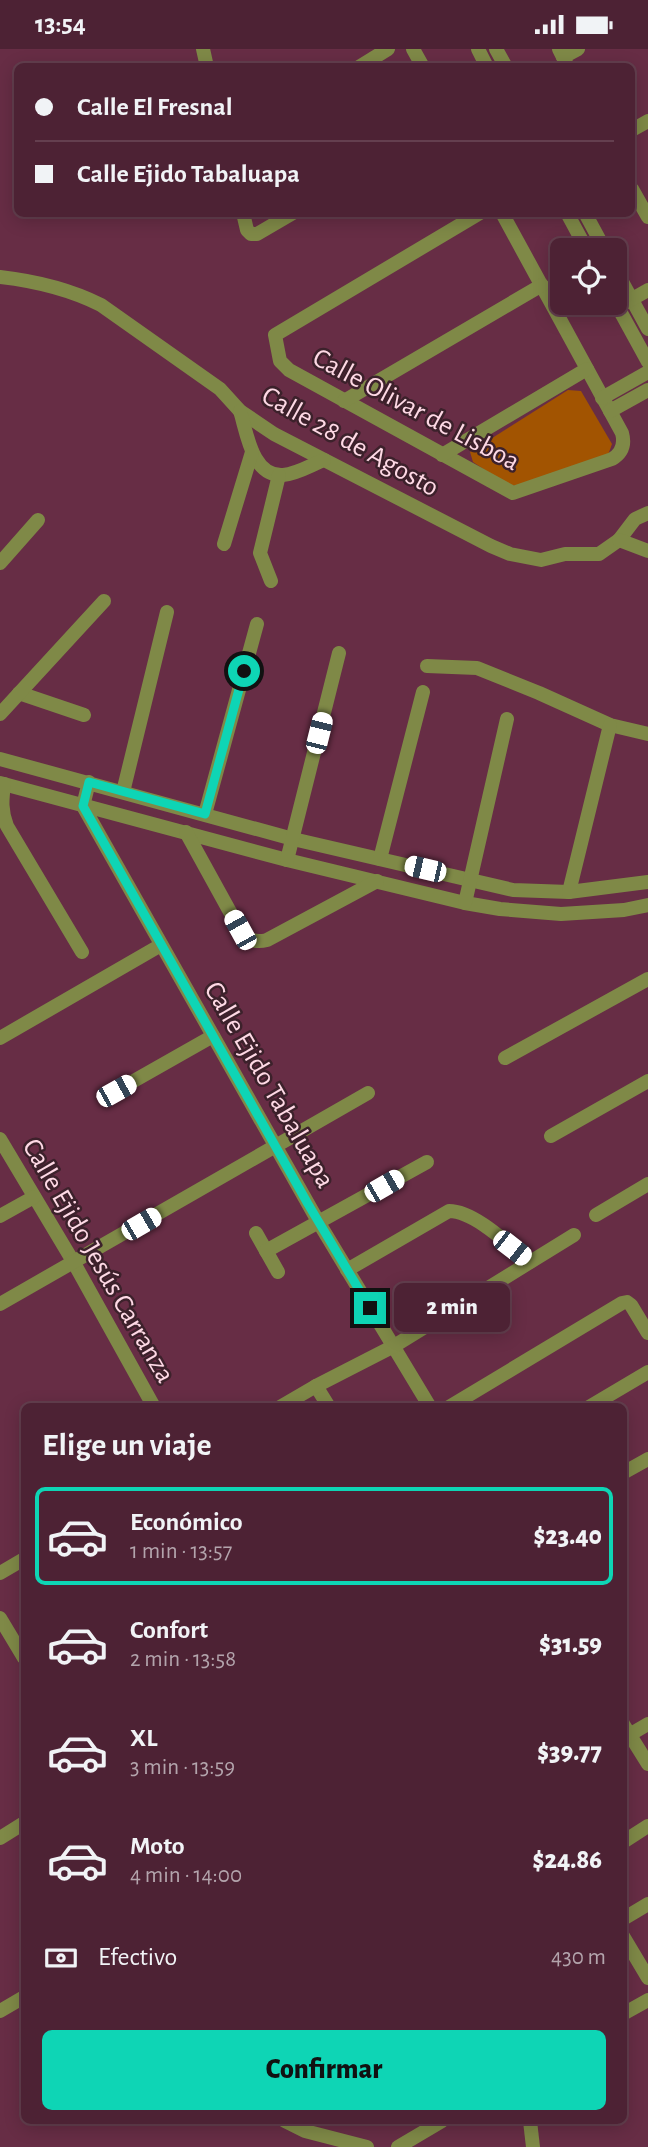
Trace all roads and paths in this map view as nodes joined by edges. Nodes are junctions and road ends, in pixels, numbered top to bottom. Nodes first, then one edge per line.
1 (388, 49) edge
2 (578, 49) edge
3 (564, 57) edge
4 (365, 63) edge
5 (635, 194) edge
6 (244, 217) edge
7 (286, 217) edge
8 (474, 217) edge
9 (504, 217) edge
10 (569, 217) edge
11 (587, 217) edge
12 (648, 217) edge
13 (581, 238) edge
14 (599, 238) edge
15 (0, 277) edge
16 (541, 285) junction
17 (627, 290) edge
18 (648, 290) edge
19 (632, 299) junction
20 (627, 301) edge
21 (644, 310) edge
22 (622, 315) edge
23 (625, 320) junction
24 (648, 329) edge
25 (648, 362) edge
26 (587, 369) junction
27 (648, 372) edge
28 (648, 390) edge
29 (344, 401) junction
30 (606, 404) junction
31 (240, 411) junction
32 (252, 452) junction
33 (442, 455) junction
34 (324, 460) junction
35 (279, 475) junction
36 (648, 513) edge
37 (38, 520) dead end
38 (620, 540) junction
39 (223, 544) dead end
40 (648, 551) edge
41 (0, 563) edge
42 (271, 581) dead end
43 (104, 601) dead end
44 (167, 612) dead end
45 (257, 624) dead end
46 (339, 653) dead end
47 (427, 666) dead end
48 (423, 692) dead end
49 (19, 693) junction
50 (0, 715) edge
51 (84, 715) dead end
52 (507, 719) dead end
53 (610, 725) junction
54 (648, 734) edge
55 (0, 759) edge
56 (89, 782) junction
57 (2, 783) edge
58 (123, 792) junction
59 (83, 806) junction
60 (205, 814) junction
61 (186, 832) junction
62 (293, 839) junction
63 (380, 859) junction
64 (287, 860) junction
65 (470, 879) junction
66 (377, 881) junction
67 (648, 882) edge
68 (569, 892) junction
69 (465, 903) junction
70 (648, 905) edge
71 (161, 945) junction
72 (82, 952) dead end
73 (648, 979) edge
74 (213, 1036) junction
75 (0, 1038) edge
76 (505, 1058) dead end
77 (648, 1081) edge
78 (116, 1091) dead end
79 (368, 1093) dead end
80 (551, 1136) dead end
81 (0, 1139) edge
82 (275, 1147) junction
83 (427, 1162) dead end
84 (648, 1184) edge
85 (34, 1197) junction
86 (596, 1215) dead end
87 (0, 1216) edge
88 (319, 1223) junction
89 (256, 1233) dead end
90 (574, 1235) dead end
91 (266, 1251) junction
92 (530, 1262) junction
93 (74, 1263) junction
94 (347, 1269) junction
95 (278, 1272) dead end
96 (0, 1304) edge
97 (648, 1332) edge
98 (394, 1346) junction
99 (648, 1373) edge
100 (316, 1385) junction
101 (152, 1403) edge
102 (287, 1403) edge
103 (327, 1403) edge
104 (428, 1403) edge
105 (456, 1403) edge
106 (596, 1403) edge
107 (648, 1458) edge
108 (627, 1471) edge
109 (21, 1561) edge
110 (0, 1573) edge
111 (0, 1618) edge
112 (21, 1653) edge
113 (648, 1724) edge
114 (627, 1732) edge
115 (627, 1736) edge
116 (648, 1764) edge
117 (21, 1825) edge
118 (648, 1826) edge
119 (0, 1838) edge
120 (627, 1839) edge
121 (648, 1904) edge
122 (627, 1917) edge
123 (627, 1943) edge
124 (648, 1978) edge
125 (21, 1999) edge
126 (648, 2000) edge
127 (0, 2011) edge
128 (627, 2012) edge
129 (289, 2124) edge
130 (437, 2124) edge
131 (530, 2124) edge
132 (367, 2147) edge
133 (398, 2147) edge
134 (533, 2147) edge

1 - 4 street
2 - 3 street
5 - 12 street
6 - 7 street
8 - 29 street, Calle Olivar de Lisboa
9 - 16 street, Calle Olivar de Lisboa
10 - 13 street
11 - 14 street
15 - 31 street, Calle 28 de Agosto
16 - 26 street, Calle Olivar de Lisboa
16 - 29 street
17 - 19 street
18 - 19 street
19 - 20 street
19 - 21 street
21 - 23 street
21 - 24 street
22 - 23 street
23 - 25 street
26 - 30 street, Calle Olivar de Lisboa
26 - 33 street
27 - 30 street
28 - 30 street
29 - 33 street, Calle Olivar de Lisboa
30 - 33 street, Calle Olivar de Lisboa
31 - 32 street
31 - 34 street, Calle 28 de Agosto
32 - 35 street
32 - 39 street
34 - 35 street
34 - 38 street, Calle 28 de Agosto
35 - 42 street
36 - 38 street, Calle 28 de Agosto
37 - 41 street
38 - 40 street
43 - 49 street
44 - 58 street
45 - 60 street
46 - 62 street
47 - 53 street
48 - 63 street
49 - 50 street
49 - 51 street
52 - 65 street
53 - 54 street
53 - 68 street
55 - 56 street
56 - 58 street
56 - 59 street
57 - 59 street
57 - 72 street
58 - 60 street
59 - 61 street
59 - 71 street, Calle Ejido Tabaluapa
60 - 62 street
61 - 64 street
61 - 66 street
62 - 63 street
62 - 64 street
63 - 65 street
64 - 66 street
65 - 68 street
65 - 69 street
66 - 69 street
67 - 68 street
69 - 70 street
71 - 74 street, Calle Ejido Tabaluapa
71 - 75 street
73 - 76 street
74 - 78 street
74 - 82 street, Calle Ejido Tabaluapa
77 - 80 street
79 - 82 street
81 - 85 street, Calle Ejido Jesús Carranza
82 - 88 street, Calle Ejido Tabaluapa
82 - 93 street
83 - 88 street
84 - 86 street
85 - 87 street
85 - 93 street, Calle Ejido Jesús Carranza
88 - 91 street
88 - 94 street, Calle Ejido Tabaluapa
89 - 91 street
90 - 92 street
91 - 95 street
92 - 94 street
92 - 98 street
93 - 96 street
93 - 101 street, Calle Ejido Jesús Carranza
94 - 98 street, Calle Ejido Tabaluapa
97 - 105 street
98 - 100 street
98 - 104 street, Calle Ejido Tabaluapa
99 - 106 street
100 - 102 street
100 - 103 street
107 - 108 street
109 - 110 street
111 - 112 street
113 - 114 street
115 - 116 street
117 - 119 street
118 - 120 street
121 - 122 street
123 - 124 street
125 - 127 street
126 - 128 street
129 - 132 street
130 - 133 street
131 - 134 street

